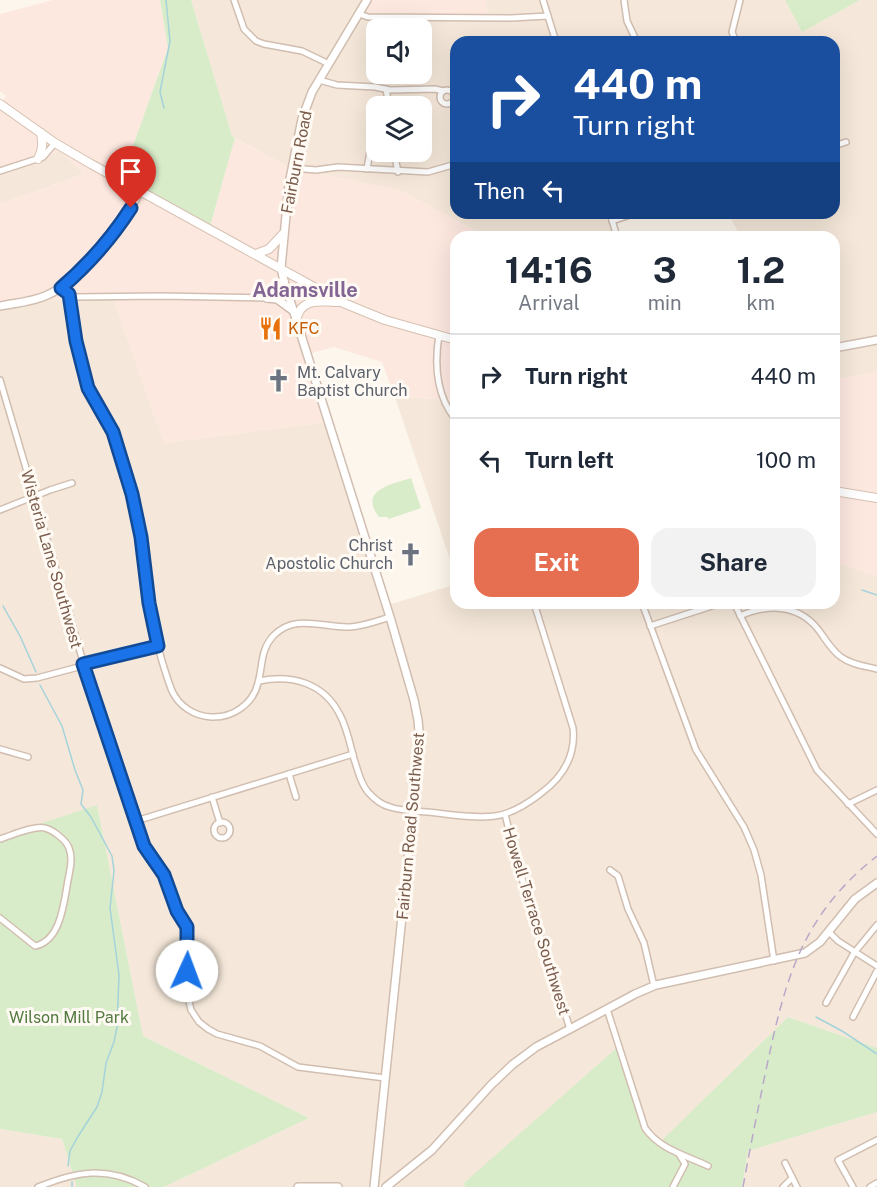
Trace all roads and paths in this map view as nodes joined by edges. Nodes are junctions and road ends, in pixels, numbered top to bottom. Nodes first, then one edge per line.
1 (234, 0) edge
2 (367, 0) edge
3 (543, 0) edge
4 (624, 0) edge
5 (740, 0) edge
6 (359, 14) junction
7 (548, 16) junction
8 (554, 36) edge
9 (634, 36) edge
10 (733, 36) edge
11 (329, 64) junction
12 (320, 80) junction
13 (386, 89) junction
14 (443, 91) dead end
15 (387, 96) edge
16 (0, 104) edge
17 (41, 133) junction
18 (846, 142) dead end
19 (56, 143) junction
20 (840, 144) edge
21 (38, 159) junction
22 (368, 162) edge
23 (396, 162) edge
24 (450, 166) edge
25 (292, 168) junction
26 (367, 169) junction
27 (0, 171) edge
28 (398, 172) junction
29 (140, 191) junction
30 (618, 219) edge
31 (612, 221) joint
32 (615, 231) edge
33 (283, 234) junction
34 (256, 254) junction
35 (281, 268) junction
36 (284, 281) junction
37 (61, 288) junction
38 (69, 294) junction
39 (267, 298) junction
40 (341, 302) junction
41 (0, 306) edge
42 (295, 316) junction
43 (439, 335) junction
44 (450, 338) edge
45 (877, 340) edge
46 (840, 347) edge
47 (0, 380) edge
48 (450, 412) edge
49 (72, 483) dead end
50 (840, 492) edge
51 (34, 496) junction
52 (877, 498) edge
53 (0, 510) edge
54 (536, 609) edge
55 (644, 609) edge
56 (702, 609) edge
57 (737, 609) edge
58 (765, 609) edge
59 (780, 609) edge
60 (740, 616) junction
61 (390, 617) junction
62 (650, 626) junction
63 (158, 646) junction
64 (83, 664) junction
65 (0, 668) edge
66 (877, 669) edge
67 (259, 681) junction
68 (0, 749) edge
69 (353, 754) junction
70 (28, 757) dead end
71 (289, 774) junction
72 (877, 790) edge
73 (212, 797) junction
74 (296, 797) dead end
75 (848, 804) junction
76 (413, 810) junction
77 (505, 813) junction
78 (136, 821) junction
79 (220, 823) dead end
80 (877, 834) edge
81 (0, 839) edge
82 (610, 870) dead end
83 (877, 883) edge
84 (0, 918) edge
85 (877, 925) edge
86 (828, 931) junction
87 (854, 953) junction
88 (774, 961) junction
89 (877, 966) edge
90 (877, 972) edge
91 (654, 986) junction
92 (826, 1004) dead end
93 (607, 1009) junction
94 (853, 1017) dead end
95 (570, 1029) junction
96 (385, 1078) junction
97 (877, 1140) edge
98 (678, 1152) junction
99 (784, 1163) dead end
100 (708, 1166) dead end
101 (792, 1178) junction
102 (877, 1183) edge
103 (38, 1187) edge
104 (144, 1187) edge
105 (298, 1187) edge
106 (338, 1187) edge
107 (374, 1187) edge
108 (386, 1187) edge
109 (673, 1187) edge
110 (783, 1187) edge
111 (797, 1187) edge
112 (853, 1187) edge
113 (870, 1187) edge

1 - 11 street
2 - 6 street, Fairburn Road
3 - 7 street
4 - 9 street
5 - 10 street
6 - 7 street
6 - 11 street, Fairburn Road
7 - 8 street
11 - 12 street, Fairburn Road
12 - 13 street
12 - 25 street, Fairburn Road
13 - 14 street
13 - 15 street
16 - 17 main road
17 - 19 main road
17 - 21 main road
18 - 20 street
19 - 21 street
19 - 29 main road
21 - 27 street
22 - 26 street
23 - 28 street
24 - 28 street
25 - 26 street
25 - 33 street, Fairburn Road
26 - 28 street
29 - 34 main road
29 - 37 street
30 - 31 street
31 - 32 street
33 - 34 main road
33 - 35 street, Fairburn Road
34 - 35 main road
35 - 36 street, Fairburn Road Southwest
35 - 40 main road
36 - 39 street
36 - 42 street, Fairburn Road Southwest
37 - 38 street
37 - 41 street
38 - 39 street
38 - 63 street
39 - 42 street
40 - 42 main road
40 - 43 main road
42 - 61 street, Fairburn Road Southwest
43 - 44 main road
43 - 48 street
45 - 46 street
47 - 51 street, Wisteria Lane Southwest
49 - 51 street
50 - 52 main road
51 - 53 street
51 - 64 street, Wisteria Lane Southwest
54 - 77 street
55 - 62 street
56 - 62 street
57 - 60 street
58 - 60 street
59 - 66 street
60 - 75 street
61 - 67 street
61 - 76 street, Fairburn Road Southwest
62 - 88 street
63 - 64 street
63 - 67 street
64 - 65 street
64 - 78 street, Wisteria Lane Southwest
67 - 69 street
68 - 70 street
69 - 71 street
69 - 76 street
71 - 73 street
71 - 74 street
72 - 75 street
73 - 78 street
73 - 79 street
75 - 80 street
76 - 77 street
76 - 96 street, Fairburn Road Southwest
77 - 95 street, Howell Terrace Southwest
78 - 96 street, Wisteria Lane Southwest
81 - 84 street
82 - 91 street
83 - 86 street
85 - 87 street
86 - 87 street
86 - 88 street
87 - 89 street
87 - 92 street
88 - 91 street
90 - 94 street
91 - 93 street
93 - 95 street
93 - 98 street
95 - 108 street
96 - 107 street, Fairburn Road Southwest
97 - 112 street
98 - 100 street
98 - 109 street
99 - 101 street
101 - 110 street
101 - 111 street
102 - 113 street
103 - 104 street
105 - 106 street

